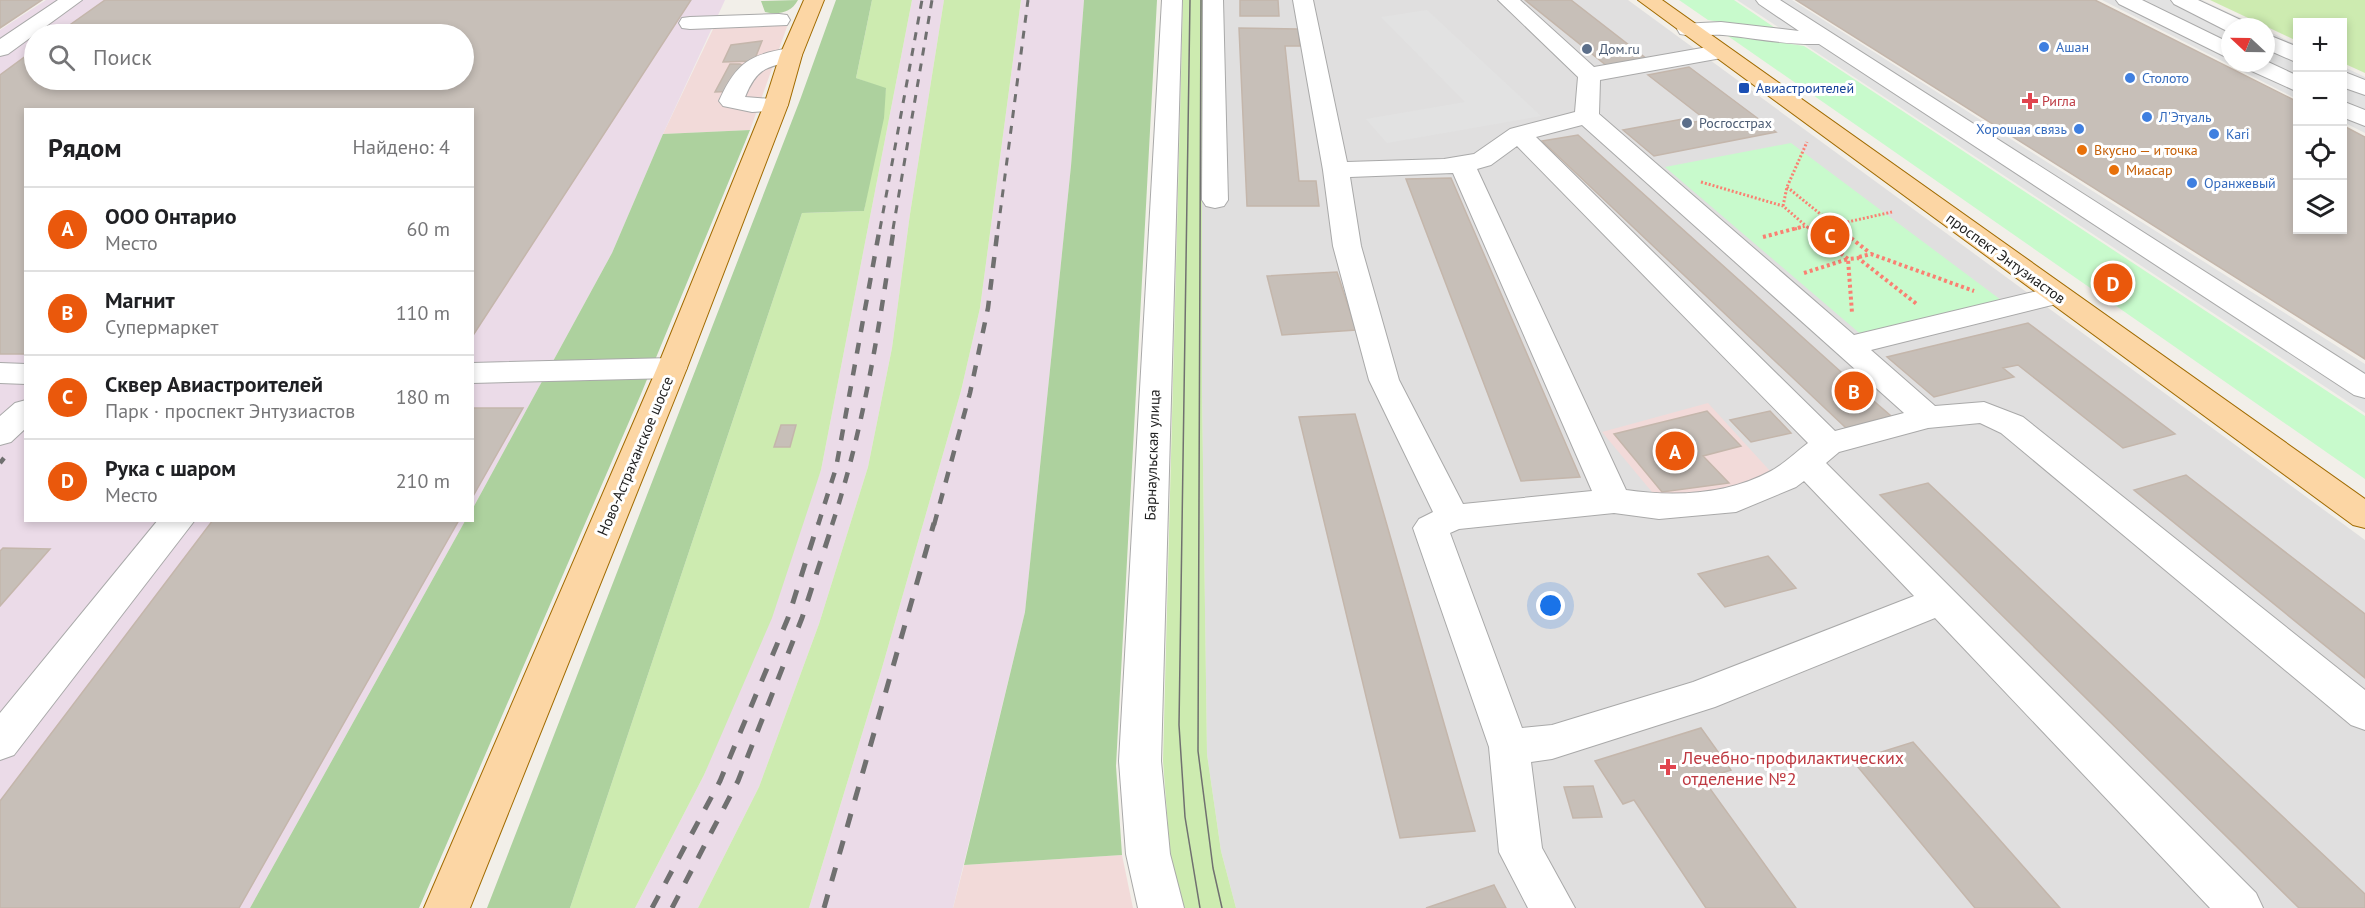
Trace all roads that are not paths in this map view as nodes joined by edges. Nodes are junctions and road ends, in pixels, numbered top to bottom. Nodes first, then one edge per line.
1 (72, 0) edge
2 (1172, 0) edge
3 (1213, 0) edge
4 (1303, 0) edge
5 (1508, 0) edge
6 (1648, 0) edge
7 (1766, 0) edge
8 (2126, 0) edge
9 (2181, 0) edge
10 (800, 13) edge
11 (2221, 19) edge
12 (690, 23) dead end
13 (37, 24) edge
14 (1688, 29) junction
15 (24, 33) edge
16 (1821, 37) junction
17 (729, 41) dead end
18 (2275, 45) edge
19 (2221, 48) edge
20 (0, 49) edge
21 (1719, 52) junction
22 (2293, 54) edge
23 (791, 55) junction
24 (2271, 72) edge
25 (1589, 75) junction
26 (2347, 80) edge
27 (2293, 83) edge
28 (2365, 88) edge
29 (776, 105) junction
30 (2347, 110) edge
31 (1587, 116) junction
32 (2365, 119) edge
33 (1519, 134) junction
34 (1462, 164) junction
35 (1336, 170) junction
36 (1215, 200) dead end
37 (2058, 295) junction
38 (1848, 346) junction
39 (672, 368) junction
40 (474, 373) edge
41 (0, 374) edge
42 (24, 374) edge
43 (2365, 388) edge
44 (24, 412) edge
45 (1928, 417) junction
46 (0, 434) edge
47 (1817, 453) junction
48 (1614, 501) junction
49 (2365, 516) edge
50 (1453, 517) junction
51 (176, 522) edge
52 (1942, 600) junction
53 (2365, 713) edge
54 (0, 743) edge
55 (1509, 747) junction
56 (447, 908) edge
57 (1161, 908) edge
58 (1552, 908) edge
59 (2240, 908) edge

1 - 13 street
2 - 57 street, Барнаульская улица
3 - 36 street
4 - 35 street
5 - 25 street
6 - 14 main road, проспект Энтузиастов
7 - 16 street
8 - 19 street
9 - 11 street
10 - 12 street
10 - 17 street
10 - 23 main road, Ново-Астраханское шоссе
14 - 16 street
14 - 21 main road, проспект Энтузиастов
15 - 20 street
16 - 43 street
18 - 22 street
21 - 25 street
21 - 37 main road, проспект Энтузиастов
23 - 29 main road, Ново-Астраханское шоссе
23 - 29 street
24 - 27 street
25 - 31 street
26 - 28 street
29 - 39 main road, Ново-Астраханское шоссе
30 - 32 street
31 - 33 street
31 - 38 street
33 - 34 street
33 - 47 street
34 - 35 street
34 - 48 street
35 - 50 street
37 - 38 street
37 - 49 main road, проспект Энтузиастов
38 - 45 street
39 - 40 street
39 - 56 main road, Ново-Астраханское шоссе
41 - 42 street
44 - 46 street
45 - 47 street
45 - 53 street
47 - 48 street
47 - 52 street
48 - 50 street
50 - 55 street
51 - 54 street
52 - 55 street
52 - 59 street
55 - 58 street

